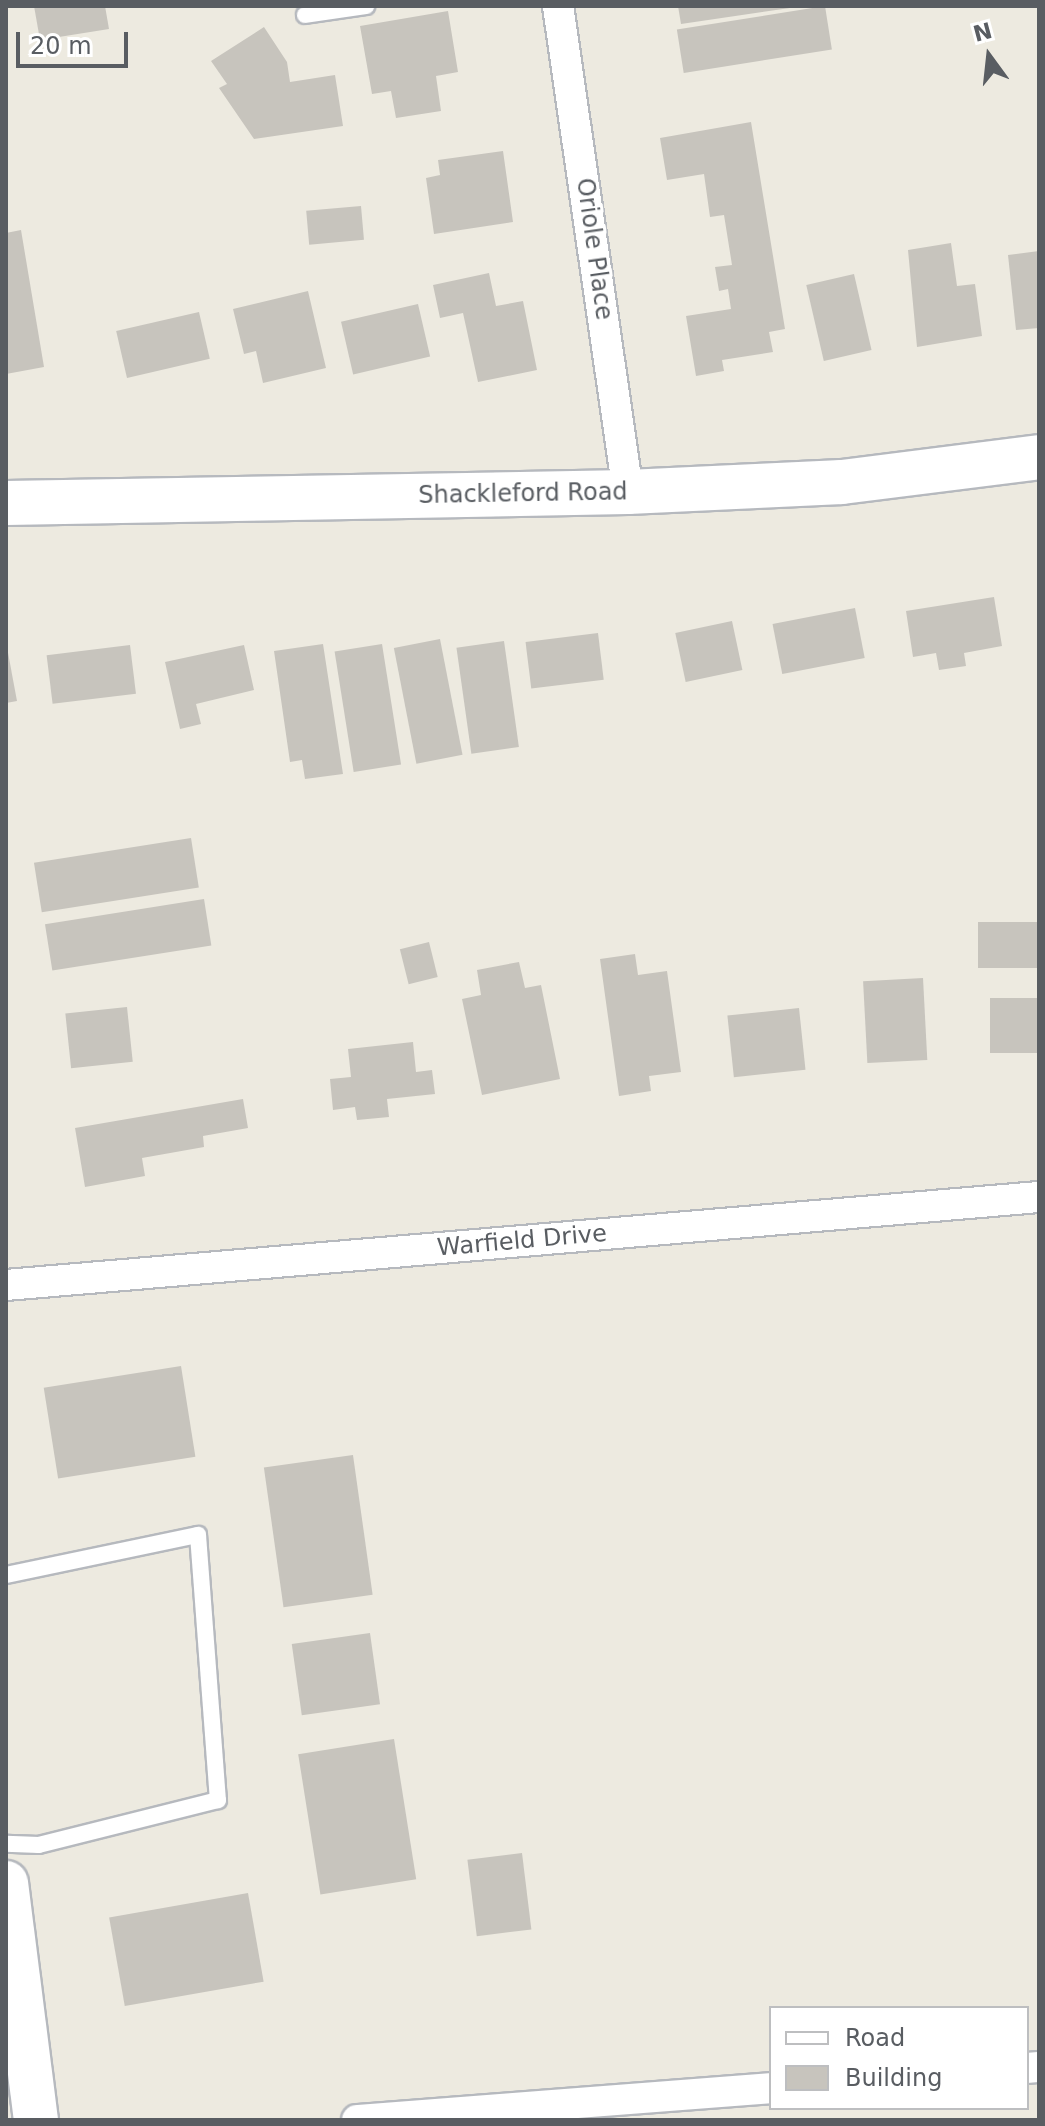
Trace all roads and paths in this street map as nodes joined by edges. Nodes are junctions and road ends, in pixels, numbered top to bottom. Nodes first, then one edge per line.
1 (366, 6) edge
2 (558, 6) edge
3 (305, 15) dead end
4 (1039, 457) edge
5 (628, 492) junction
6 (6, 503) edge
7 (1039, 1197) edge
8 (6, 1285) edge
9 (6, 1575) edge
10 (6, 1844) edge
11 (6, 1883) edge
12 (769, 2088) edge
13 (36, 2120) edge
14 (357, 2120) edge

1 - 3 lane
2 - 5 street, Oriole Place
4 - 5 street, Shackleford Road
5 - 6 street, Shackleford Road
7 - 8 street, Warfield Drive
9 - 10 lane
11 - 13 street
12 - 14 street

